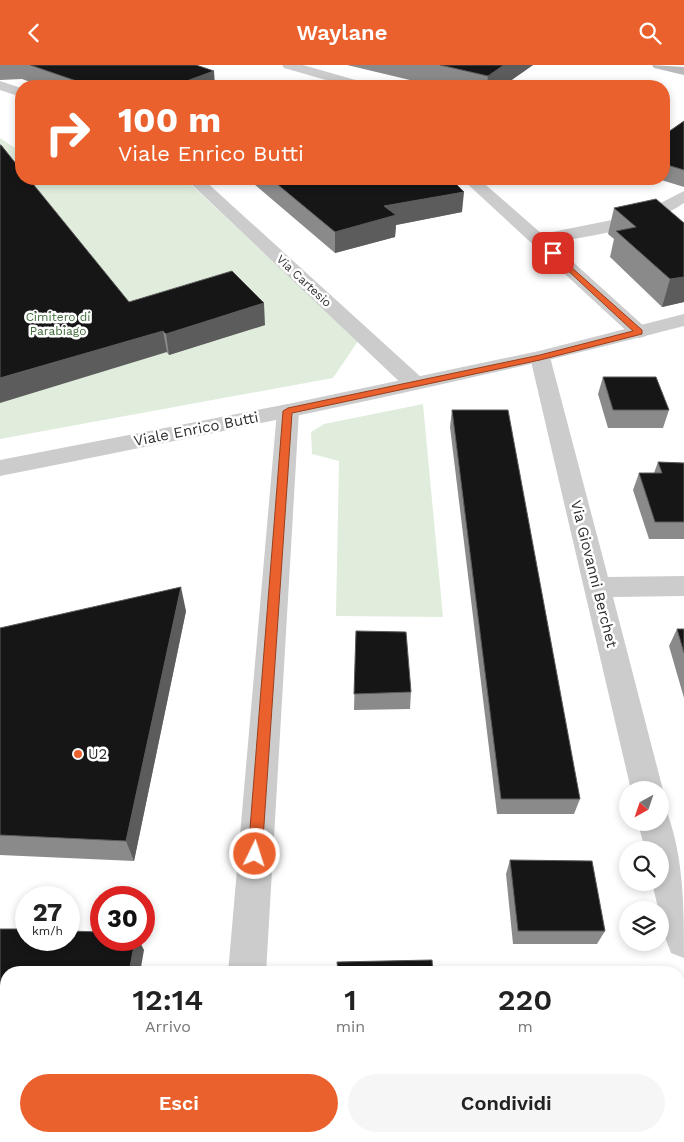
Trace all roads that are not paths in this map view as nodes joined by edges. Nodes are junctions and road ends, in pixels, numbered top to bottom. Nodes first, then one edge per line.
1 (289, 65) edge
2 (659, 65) edge
3 (666, 65) edge
4 (684, 70) edge
5 (340, 80) edge
6 (0, 85) edge
7 (15, 91) edge
8 (200, 185) edge
9 (477, 185) edge
10 (684, 196) edge
11 (538, 240) junction
12 (684, 320) edge
13 (639, 332) junction
14 (540, 357) junction
15 (414, 383) junction
16 (288, 411) junction
17 (0, 468) edge
18 (684, 585) edge
19 (597, 587) junction
20 (645, 781) edge
21 (657, 831) edge
22 (684, 940) edge
23 (247, 966) edge

1 - 5 street
2 - 4 main road
3 - 4 main road
6 - 7 street
8 - 15 street, Via Cartesio
9 - 11 street
10 - 11 street
11 - 13 street
12 - 13 street, Viale Enrico Butti
13 - 14 street, Viale Enrico Butti
14 - 15 street, Viale Enrico Butti
14 - 19 street, Via Giovanni Berchet
15 - 16 street, Viale Enrico Butti
16 - 17 street, Viale Enrico Butti
16 - 23 street
18 - 19 street
19 - 20 street, Via Giovanni Berchet
21 - 22 street

